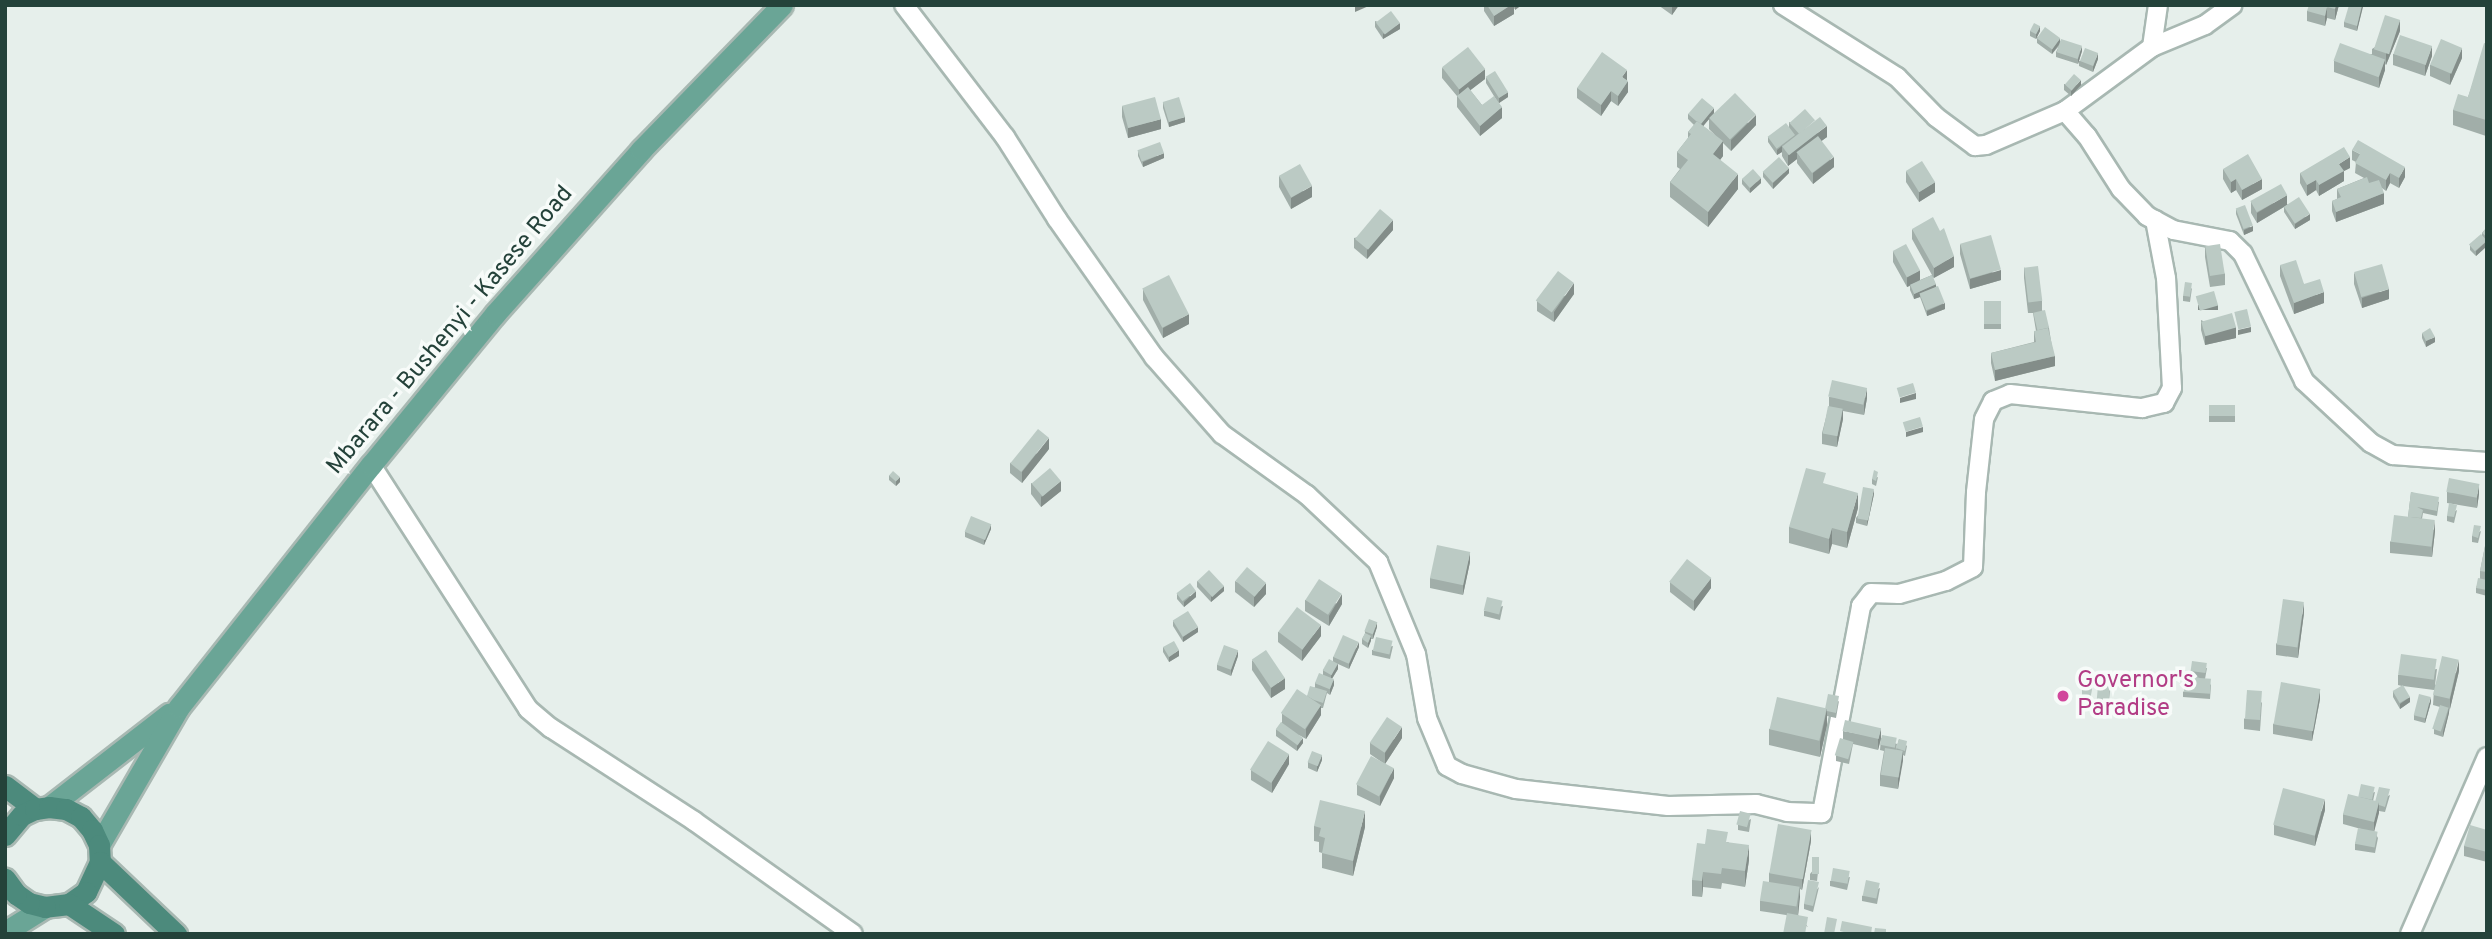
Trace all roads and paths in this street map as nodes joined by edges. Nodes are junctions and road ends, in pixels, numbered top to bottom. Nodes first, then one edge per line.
1 (782, 5) edge
2 (904, 5) edge
3 (1783, 5) edge
4 (2158, 5) edge
5 (2233, 5) edge
6 (2152, 47) junction
7 (2065, 111) junction
8 (2155, 220) junction
9 (2487, 462) edge
10 (371, 465) junction
11 (179, 707) junction
12 (2487, 757) edge
13 (5, 786) edge
14 (42, 808) junction
15 (5, 835) edge
16 (99, 854) junction
17 (5, 879) edge
18 (69, 904) junction
19 (44, 907) junction
20 (5, 932) edge
21 (114, 934) edge
22 (176, 934) edge
23 (853, 934) edge
24 (2410, 934) edge

1 - 10 main road, Mbarara - Bushenyi - Kasese Road
2 - 8 street
3 - 7 street
4 - 6 street
5 - 6 street
6 - 7 street
7 - 8 street
8 - 9 street
10 - 11 main road, Mbarara - Bushenyi - Kasese Road
10 - 23 street
11 - 14 main road, Mbarara - Bushenyi - Kasese Road
11 - 16 main road, Mbarara - Bushenyi - Kasese Road
12 - 24 street
13 - 14 highway
14 - 15 highway
14 - 16 highway
16 - 18 highway
16 - 22 highway
17 - 19 highway
18 - 19 highway
18 - 21 highway
19 - 20 main road

